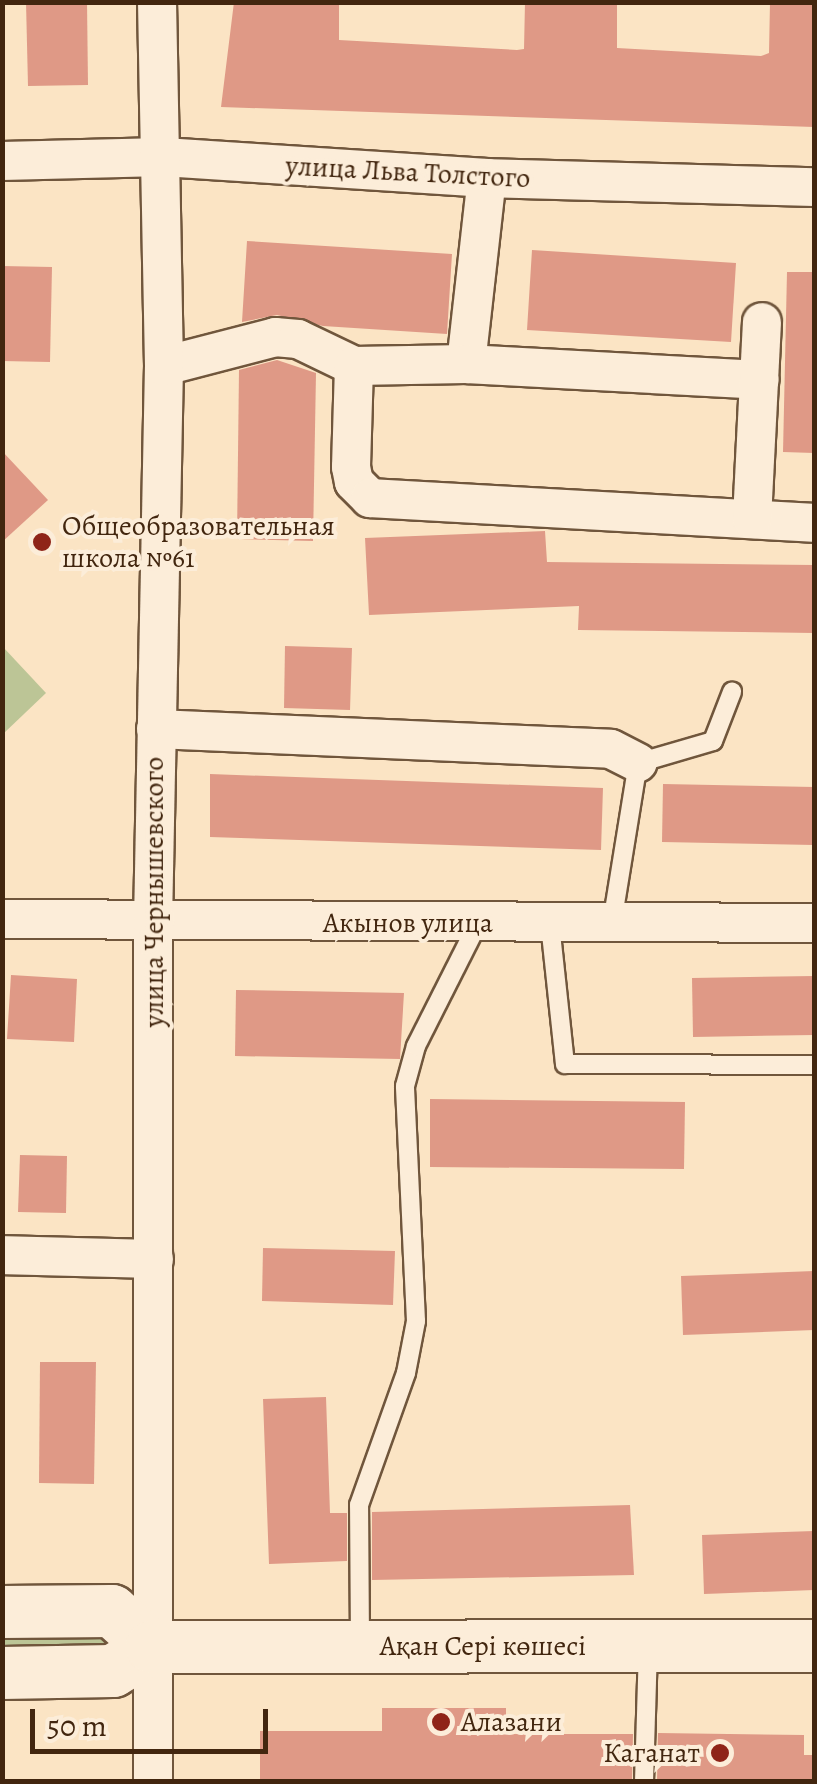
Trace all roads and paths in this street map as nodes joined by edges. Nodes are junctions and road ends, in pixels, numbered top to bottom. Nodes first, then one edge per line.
1 (157, 2) edge
2 (163, 157) junction
3 (2, 161) edge
4 (487, 178) junction
5 (814, 188) edge
6 (762, 322) dead end
7 (466, 364) junction
8 (164, 366) junction
9 (354, 366) junction
10 (760, 380) junction
11 (752, 520) junction
12 (814, 522) edge
13 (732, 692) dead end
14 (156, 729) junction
15 (638, 763) junction
16 (2, 919) edge
17 (153, 923) junction
18 (478, 924) junction
19 (550, 924) junction
20 (612, 924) junction
21 (814, 924) edge
22 (814, 1065) edge
23 (2, 1255) edge
24 (154, 1259) junction
25 (2, 1612) edge
26 (152, 1646) junction
27 (360, 1646) junction
28 (648, 1646) junction
29 (814, 1646) edge
30 (2, 1673) edge
31 (153, 1782) edge
32 (644, 1782) edge

1 - 2 street, улица Чернышевского
2 - 3 street, улица Льва Толстого
2 - 4 street, улица Льва Толстого
2 - 8 street, улица Чернышевского
4 - 5 street, улица Льва Толстого
4 - 7 street
6 - 10 street
7 - 9 street
7 - 10 street
8 - 9 street
8 - 14 street, улица Чернышевского
9 - 11 street
10 - 11 street
11 - 12 street
13 - 15 lane
14 - 15 street
14 - 17 street, улица Чернышевского
15 - 20 lane
16 - 17 street, Акынов улица
17 - 18 street, Акынов улица
17 - 24 street, улица Чернышевского
18 - 19 street, Акынов улица
18 - 27 lane
19 - 20 street, Акынов улица
19 - 22 lane
20 - 21 street, Акынов улица
23 - 24 street
24 - 26 street, улица Чернышевского
25 - 26 street
26 - 27 street, Ақан Сері көшесі
26 - 30 street
26 - 31 street, улица Чернышевского
27 - 28 street, Ақан Сері көшесі
28 - 29 street, Ақан Сері көшесі
28 - 32 lane

